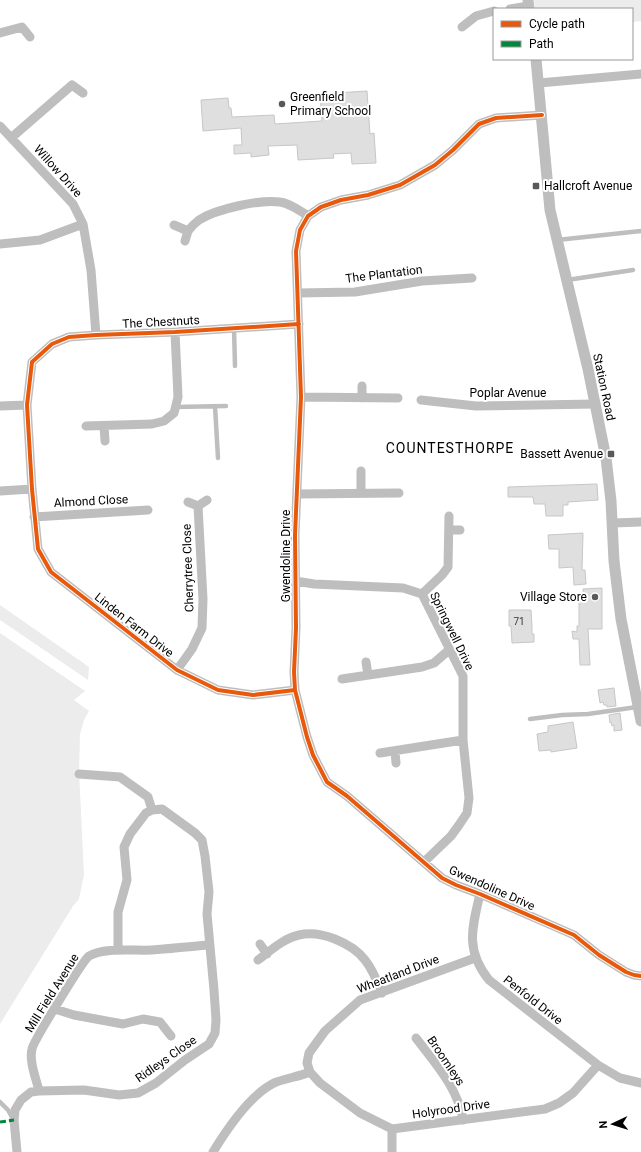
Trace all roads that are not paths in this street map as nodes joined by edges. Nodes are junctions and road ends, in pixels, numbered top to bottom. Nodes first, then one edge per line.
1 (529, 5) edge
2 (515, 8) edge
3 (493, 12) edge
4 (462, 27) dead end
5 (0, 33) edge
6 (30, 37) dead end
7 (536, 60) edge
8 (641, 74) edge
9 (539, 83) junction
10 (83, 93) dead end
11 (542, 115) junction
12 (0, 126) edge
13 (11, 138) junction
14 (308, 216) junction
15 (83, 224) junction
16 (174, 225) dead end
17 (188, 230) junction
18 (641, 231) edge
19 (557, 240) junction
20 (184, 241) dead end
21 (0, 244) edge
22 (633, 270) dead end
23 (472, 278) dead end
24 (567, 280) junction
25 (298, 293) junction
26 (300, 324) junction
27 (234, 328) junction
28 (174, 332) junction
29 (96, 335) junction
30 (32, 362) joint
31 (234, 366) dead end
32 (362, 386) dead end
33 (301, 397) junction
34 (362, 398) junction
35 (398, 398) dead end
36 (421, 400) dead end
37 (595, 404) junction
38 (27, 405) junction
39 (0, 406) edge
40 (215, 406) junction
41 (226, 406) dead end
42 (175, 407) junction
43 (86, 426) dead end
44 (104, 426) junction
45 (105, 440) dead end
46 (218, 458) dead end
47 (361, 471) dead end
48 (32, 490) junction
49 (0, 491) edge
50 (361, 493) junction
51 (399, 493) dead end
52 (297, 494) junction
53 (207, 500) dead end
54 (188, 502) dead end
55 (198, 506) junction
56 (148, 510) dead end
57 (448, 516) dead end
58 (34, 517) junction
59 (641, 522) edge
60 (613, 523) junction
61 (449, 530) junction
62 (460, 530) dead end
63 (295, 581) junction
64 (422, 594) junction
65 (449, 650) junction
66 (366, 662) dead end
67 (177, 670) junction
68 (368, 675) junction
69 (342, 679) dead end
70 (294, 690) junction
71 (640, 712) edge
72 (530, 719) dead end
73 (463, 740) junction
74 (395, 751) junction
75 (380, 753) dead end
76 (396, 763) dead end
77 (79, 774) dead end
78 (152, 810) junction
79 (424, 862) junction
80 (480, 894) junction
81 (260, 944) dead end
82 (210, 945) junction
83 (118, 950) junction
84 (267, 954) junction
85 (475, 958) junction
86 (258, 960) dead end
87 (641, 976) edge
88 (382, 993) junction
89 (55, 1009) junction
90 (172, 1036) dead end
91 (416, 1038) dead end
92 (598, 1065) junction
93 (310, 1072) junction
94 (641, 1083) edge
95 (39, 1090) junction
96 (0, 1102) edge
97 (14, 1120) junction
98 (463, 1120) junction
99 (392, 1129) junction
100 (17, 1152) edge
101 (213, 1152) edge
102 (392, 1152) edge

1 - 2 street
3 - 4 street
5 - 6 street
7 - 9 street, Station Road
8 - 9 street
9 - 11 street, Station Road
10 - 13 street
11 - 14 street
11 - 19 street, Station Road
12 - 13 street, Willow Drive
13 - 15 street, Willow Drive
14 - 17 street
14 - 25 street, Gwendoline Drive
15 - 21 street
15 - 29 street, Willow Drive
16 - 17 street
17 - 20 street
18 - 19 lane
19 - 24 street, Station Road
22 - 24 lane
23 - 25 street, The Plantation
24 - 37 street, Station Road
25 - 26 street, Gwendoline Drive
26 - 27 street, The Chestnuts
26 - 33 street, Gwendoline Drive
27 - 28 street, The Chestnuts
27 - 31 lane
28 - 29 street, The Chestnuts
28 - 42 street
29 - 30 street, The Chestnuts
30 - 38 street, Linden Farm Drive
32 - 34 street
33 - 34 street
33 - 52 street, Gwendoline Drive
34 - 35 street
36 - 37 street, Poplar Avenue
37 - 60 street, Station Road
38 - 39 street
38 - 48 street, Linden Farm Drive
40 - 41 lane
40 - 42 lane
40 - 46 lane
42 - 44 street
43 - 44 street
44 - 45 street
47 - 50 street
48 - 49 street
48 - 58 street, Linden Farm Drive
50 - 51 street
50 - 52 street
52 - 63 street, Gwendoline Drive
53 - 55 street, Cherrytree Close
54 - 55 street, Cherrytree Close
55 - 67 street, Cherrytree Close
56 - 58 street, Almond Close
57 - 61 street
58 - 67 street, Linden Farm Drive
59 - 60 street
60 - 71 street, Station Road
61 - 62 street
61 - 64 street
63 - 64 street, Springwell Drive
63 - 70 street, Gwendoline Drive
64 - 65 street, Springwell Drive
65 - 68 street
65 - 73 street, Springwell Drive
66 - 68 street
67 - 70 street, Linden Farm Drive
68 - 69 street
70 - 79 street, Gwendoline Drive
71 - 72 lane
73 - 74 street
73 - 79 street, Springwell Drive
74 - 75 street
74 - 76 street
77 - 78 street
78 - 82 street, Ridleys Close
78 - 83 street
79 - 80 street, Gwendoline Drive
80 - 85 street, Penfold Drive
80 - 87 street, Gwendoline Drive
81 - 84 street
82 - 83 street, Mill Field Avenue
82 - 95 street, Ridleys Close
83 - 89 street, Mill Field Avenue
84 - 86 street
84 - 88 street
85 - 88 street, Wheatland Drive
85 - 92 street, Penfold Drive
88 - 93 street, Wheatland Drive
89 - 90 street
89 - 95 street, Mill Field Avenue
91 - 98 street, Broomleys
92 - 94 street, Penfold Drive
92 - 98 street, Holyrood Drive
93 - 99 street
93 - 101 street
95 - 97 street, Ridleys Close
96 - 97 lane
97 - 100 street, Ridleys Close
98 - 99 street, Holyrood Drive
99 - 102 street

